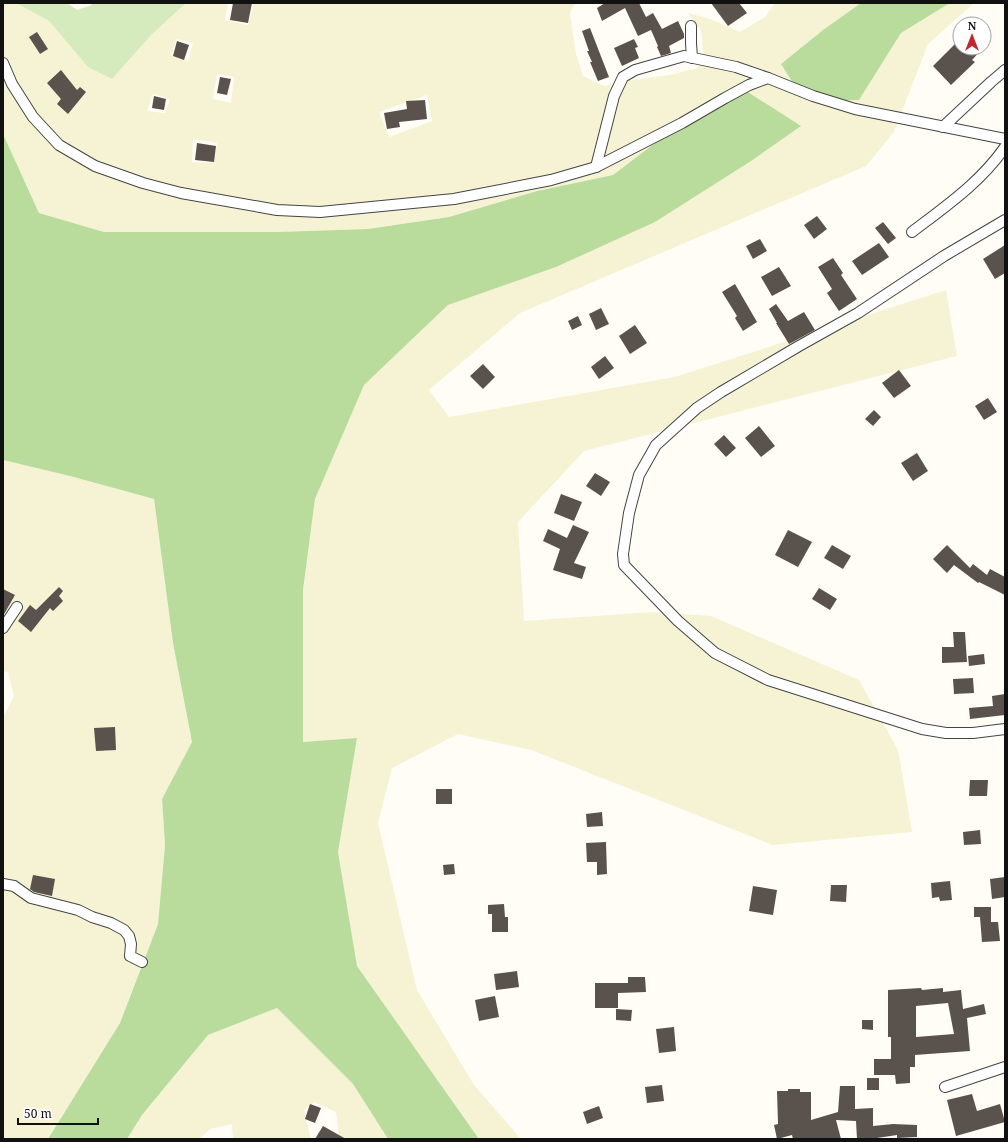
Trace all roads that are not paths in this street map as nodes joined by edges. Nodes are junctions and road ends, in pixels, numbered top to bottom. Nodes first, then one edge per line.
1 (692, 26) dead end
2 (692, 58) junction
3 (3, 63) edge
4 (1005, 70) edge
5 (768, 78) junction
6 (943, 127) junction
7 (1005, 139) edge
8 (1005, 147) edge
9 (596, 167) junction
10 (1005, 220) edge
11 (912, 232) dead end
12 (17, 607) dead end
13 (3, 628) edge
14 (1005, 730) edge
15 (3, 884) edge
16 (142, 962) dead end
17 (1005, 1067) edge
18 (946, 1086) dead end

1 - 2 street
2 - 5 street
2 - 9 street
3 - 9 street
4 - 6 street
5 - 6 street
5 - 9 street
6 - 7 street
8 - 11 street
10 - 14 street
12 - 13 street
15 - 16 street
17 - 18 street

